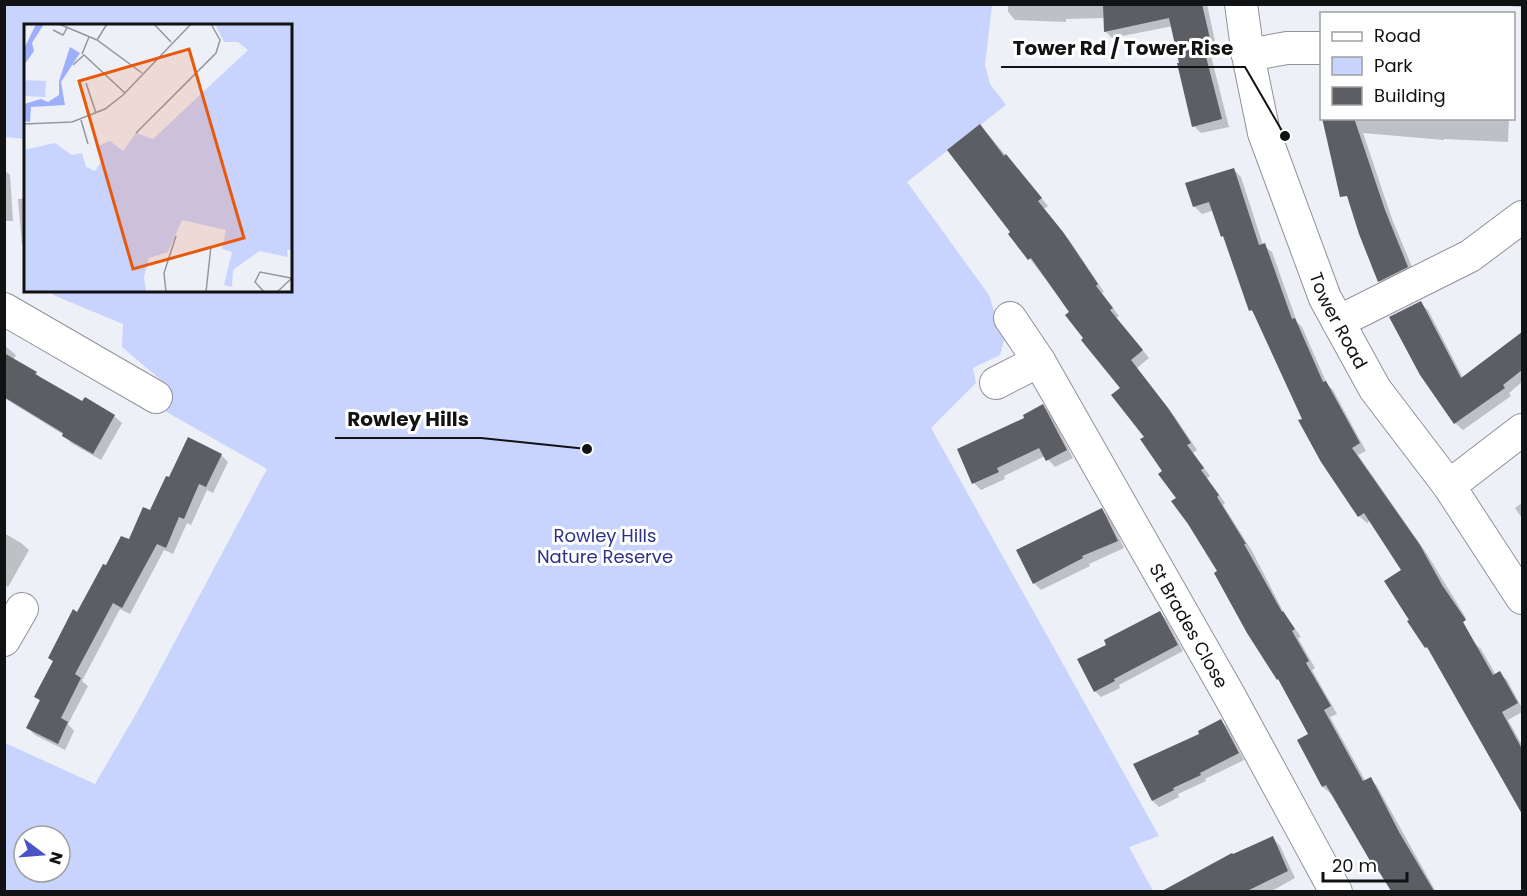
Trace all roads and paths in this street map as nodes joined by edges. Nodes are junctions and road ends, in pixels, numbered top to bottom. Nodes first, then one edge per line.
1 (1241, 4) edge
2 (1320, 48) edge
3 (1248, 55) junction
4 (1522, 217) edge
5 (4, 309) edge
6 (1010, 318) dead end
7 (1338, 322) junction
8 (1039, 361) junction
9 (996, 383) dead end
10 (156, 397) dead end
11 (1522, 430) edge
12 (1449, 486) junction
13 (1522, 598) edge
14 (22, 609) dead end
15 (5, 638) edge
16 (1336, 891) edge

1 - 3 street, Tower Road
2 - 3 street
3 - 7 street, Tower Road
4 - 7 street
5 - 10 street
6 - 8 street, St Brades Close
7 - 12 street, Tower Road
8 - 9 street
8 - 16 street, St Brades Close
11 - 12 street
12 - 13 street, Tower Road
14 - 15 street

